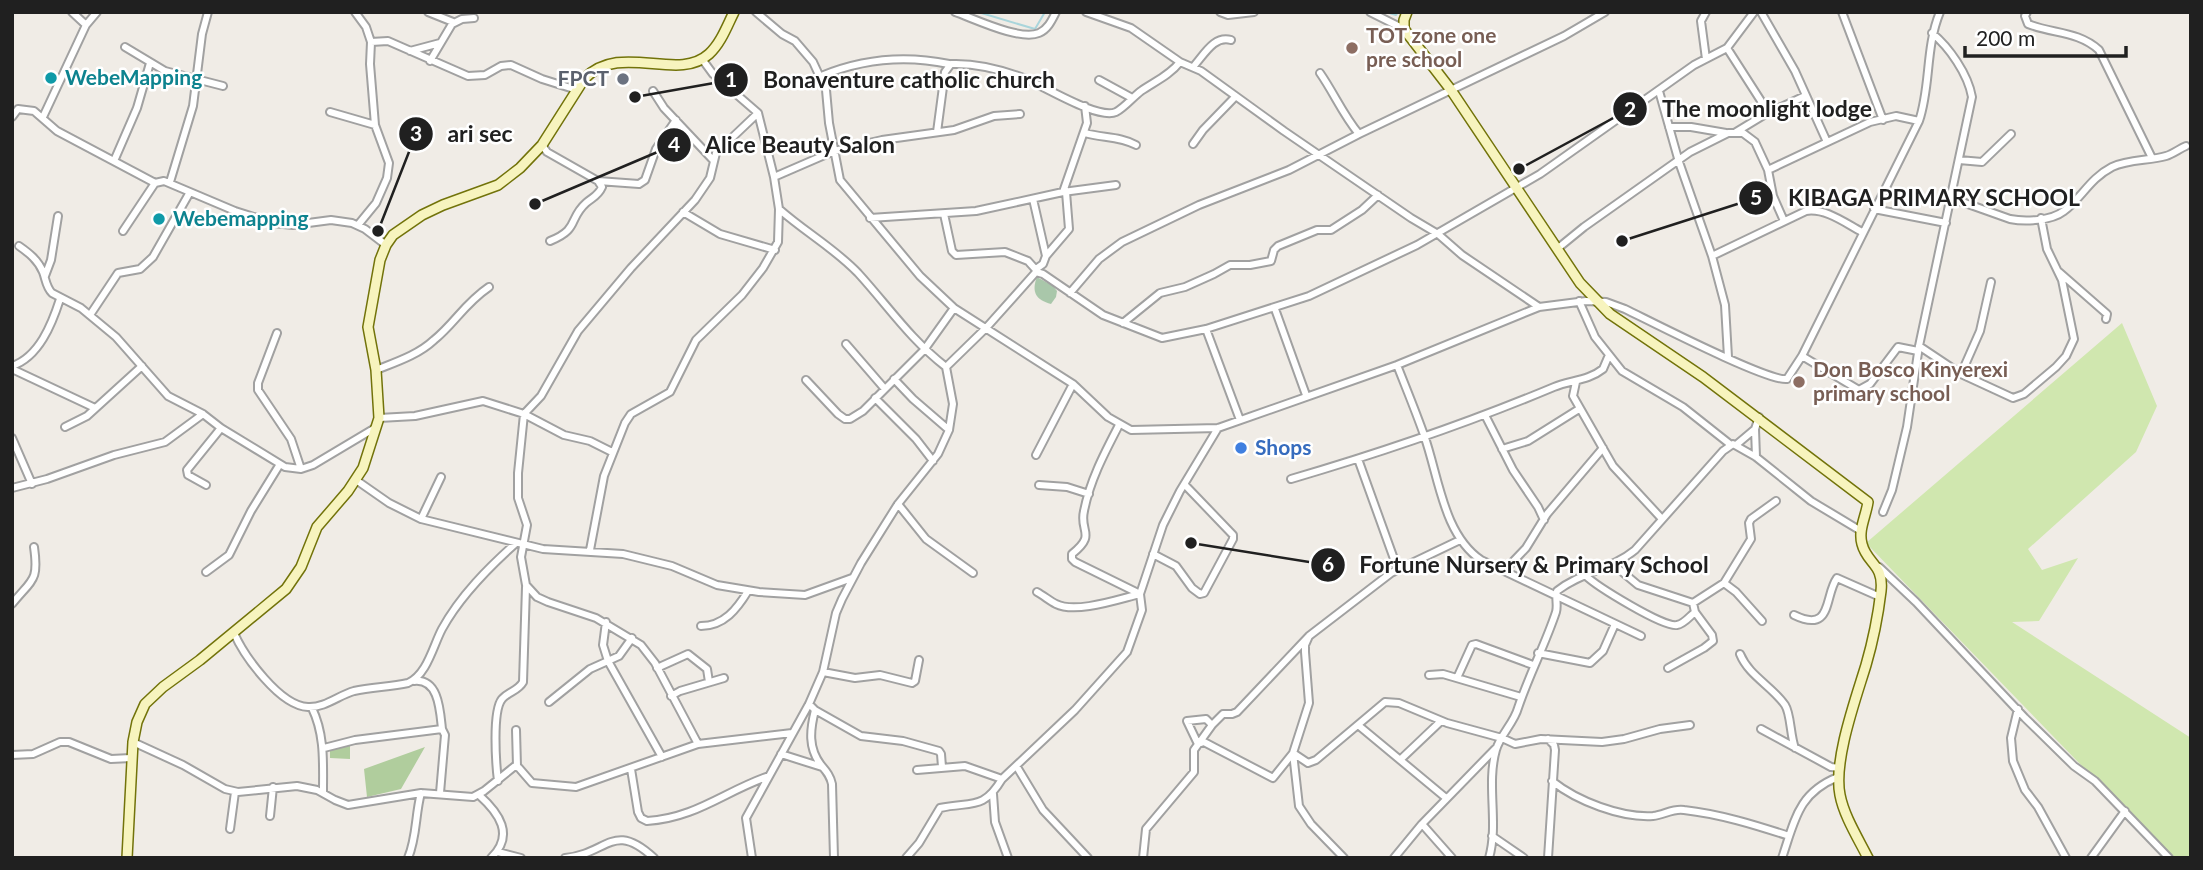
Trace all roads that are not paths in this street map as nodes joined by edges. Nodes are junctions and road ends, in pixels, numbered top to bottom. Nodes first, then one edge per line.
1 (72, 12) edge
2 (97, 12) edge
3 (208, 12) edge
4 (356, 12) edge
5 (428, 12) edge
6 (734, 12) edge
7 (756, 12) edge
8 (955, 12) edge
9 (1056, 12) edge
10 (1086, 12) edge
11 (1220, 12) edge
12 (1254, 12) edge
13 (1370, 12) edge
14 (1407, 12) edge
15 (1605, 12) edge
16 (1706, 12) edge
17 (1754, 12) edge
18 (1761, 12) edge
19 (1842, 12) edge
20 (1940, 12) edge
21 (2027, 12) edge
22 (474, 18) dead end
23 (453, 22) junction
24 (86, 25) junction
25 (1404, 29) junction
26 (1932, 33) junction
27 (1231, 40) dead end
28 (372, 42) junction
29 (440, 43) junction
30 (125, 47) dead end
31 (1727, 48) junction
32 (410, 51) junction
33 (1706, 59) junction
34 (702, 60) junction
35 (430, 61) junction
36 (1180, 62) junction
37 (150, 63) junction
38 (949, 64) junction
39 (1193, 67) junction
40 (1320, 73) dead end
41 (821, 76) junction
42 (1099, 80) dead end
43 (197, 81) junction
44 (223, 86) dead end
45 (578, 90) junction
46 (1451, 90) junction
47 (653, 91) dead end
48 (1659, 91) junction
49 (1805, 96) junction
50 (1235, 97) junction
51 (1132, 98) junction
52 (1085, 106) junction
53 (15, 107) edge
54 (330, 112) dead end
55 (758, 113) junction
56 (1020, 114) dead end
57 (1764, 115) junction
58 (12, 117) edge
59 (43, 117) junction
60 (676, 120) junction
61 (1883, 120) junction
62 (1919, 121) junction
63 (375, 125) junction
64 (1669, 127) junction
65 (937, 132) junction
66 (1084, 133) junction
67 (1732, 133) junction
68 (1359, 134) junction
69 (2011, 134) dead end
70 (1827, 142) junction
71 (1194, 144) dead end
72 (542, 145) junction
73 (1136, 145) dead end
74 (2186, 146) dead end
75 (834, 151) junction
76 (1318, 154) junction
77 (2152, 158) junction
78 (1959, 160) junction
79 (114, 161) junction
80 (714, 162) junction
81 (1679, 162) junction
82 (1768, 170) junction
83 (774, 177) junction
84 (598, 181) junction
85 (170, 182) junction
86 (155, 183) junction
87 (1116, 185) dead end
88 (1518, 188) junction
89 (190, 192) junction
90 (1064, 192) junction
91 (1378, 195) junction
92 (1951, 198) junction
93 (1033, 199) junction
94 (779, 209) junction
95 (1874, 209) junction
96 (683, 212) junction
97 (944, 214) junction
98 (58, 216) dead end
99 (870, 218) junction
100 (2041, 218) junction
101 (1784, 221) junction
102 (1946, 223) junction
103 (358, 225) junction
104 (123, 232) dead end
105 (1862, 232) junction
106 (1438, 234) junction
107 (550, 242) dead end
108 (386, 245) junction
109 (19, 246) dead end
110 (1557, 249) junction
111 (775, 250) junction
112 (1046, 256) junction
113 (1712, 256) junction
114 (1037, 270) junction
115 (2059, 271) junction
116 (45, 276) junction
117 (1991, 282) dead end
118 (489, 287) dead end
119 (1070, 293) junction
120 (60, 299) junction
121 (1580, 301) junction
122 (1596, 301) junction
123 (1539, 307) junction
124 (954, 308) junction
125 (1275, 309) junction
126 (90, 315) junction
127 (2106, 318) dead end
128 (1123, 323) junction
129 (986, 328) junction
130 (1206, 329) junction
131 (276, 333) dead end
132 (845, 344) dead end
133 (1918, 348) junction
134 (925, 350) junction
135 (1609, 355) junction
136 (1802, 356) junction
137 (1728, 357) junction
138 (1397, 365) junction
139 (142, 366) junction
140 (946, 367) junction
141 (12, 368) edge
142 (376, 370) junction
143 (1961, 374) junction
144 (894, 379) junction
145 (806, 380) dead end
146 (1576, 382) junction
147 (1073, 384) junction
148 (884, 388) junction
149 (1306, 395) junction
150 (875, 398) junction
151 (95, 408) junction
152 (1579, 409) junction
153 (203, 414) junction
154 (524, 414) junction
155 (1485, 415) junction
156 (1759, 417) junction
157 (1240, 420) junction
158 (378, 422) junction
159 (1119, 425) junction
160 (65, 426) dead end
161 (221, 428) junction
162 (1219, 428) junction
163 (1755, 429) junction
164 (949, 430) junction
165 (1425, 436) junction
166 (12, 438) edge
167 (1734, 445) junction
168 (1603, 448) junction
169 (1502, 449) junction
170 (612, 452) junction
171 (1036, 455) dead end
172 (1756, 457) junction
173 (1357, 459) junction
174 (933, 461) junction
175 (280, 464) junction
176 (300, 469) junction
177 (442, 477) dead end
178 (1291, 479) dead end
179 (356, 480) junction
180 (32, 484) junction
181 (206, 485) dead end
182 (1039, 485) dead end
183 (1185, 485) junction
184 (12, 488) edge
185 (1089, 494) junction
186 (1776, 501) dead end
187 (898, 504) junction
188 (1884, 512) dead end
189 (421, 519) junction
190 (1662, 519) junction
191 (1544, 520) junction
192 (1861, 531) junction
193 (1460, 540) junction
194 (519, 544) junction
195 (34, 547) dead end
196 (590, 550) junction
197 (1153, 555) junction
198 (1614, 565) junction
199 (1877, 566) junction
200 (1398, 570) junction
201 (1505, 570) junction
202 (206, 572) dead end
203 (973, 573) dead end
204 (1585, 575) junction
205 (852, 578) junction
206 (1724, 583) junction
207 (526, 585) junction
208 (748, 591) junction
209 (1037, 592) dead end
210 (1140, 594) junction
211 (1555, 595) junction
212 (1880, 597) junction
213 (1693, 603) junction
214 (12, 604) edge
215 (1695, 612) junction
216 (1794, 615) dead end
217 (1762, 621) dead end
218 (606, 622) junction
219 (1615, 624) junction
220 (701, 626) dead end
221 (234, 632) junction
222 (1309, 636) junction
223 (1641, 636) dead end
224 (632, 638) junction
225 (1538, 653) junction
226 (1740, 654) dead end
227 (919, 660) dead end
228 (608, 662) junction
229 (1533, 665) junction
230 (1668, 667) dead end
231 (657, 668) junction
232 (823, 672) junction
233 (1429, 675) dead end
234 (724, 678) dead end
235 (1457, 678) junction
236 (414, 681) junction
237 (709, 682) junction
238 (671, 696) junction
239 (1521, 697) junction
240 (549, 702) dead end
241 (809, 704) junction
242 (312, 708) junction
243 (2018, 709) junction
244 (815, 710) junction
245 (1441, 721) junction
246 (1212, 725) junction
247 (1358, 725) junction
248 (1690, 725) dead end
249 (442, 729) junction
250 (1761, 729) dead end
251 (516, 730) dead end
252 (792, 733) junction
253 (1502, 738) junction
254 (1548, 739) junction
255 (133, 742) junction
256 (698, 744) junction
257 (1198, 744) junction
258 (324, 748) junction
259 (1496, 748) junction
260 (1796, 748) junction
261 (1293, 753) junction
262 (781, 754) junction
263 (12, 755) edge
264 (662, 757) junction
265 (131, 758) junction
266 (1401, 759) junction
267 (517, 766) junction
268 (822, 766) junction
269 (942, 767) junction
270 (1017, 767) junction
271 (631, 769) junction
272 (917, 770) dead end
273 (1839, 772) junction
274 (769, 776) junction
275 (1002, 779) junction
276 (498, 781) junction
277 (1552, 782) junction
278 (272, 787) junction
279 (235, 792) junction
280 (323, 792) junction
281 (421, 793) junction
282 (440, 793) junction
283 (993, 794) junction
284 (479, 795) junction
285 (1446, 798) junction
286 (2125, 811) junction
287 (270, 816) dead end
288 (1422, 824) junction
289 (230, 829) dead end
290 (1492, 836) junction
291 (1789, 836) junction
292 (498, 852) junction
293 (127, 858) edge
294 (408, 858) edge
295 (491, 858) edge
296 (521, 858) edge
297 (565, 858) edge
298 (571, 858) edge
299 (654, 858) edge
300 (752, 858) edge
301 (834, 858) edge
302 (906, 858) edge
303 (1008, 858) edge
304 (1088, 858) edge
305 (1143, 858) edge
306 (1343, 858) edge
307 (1394, 858) edge
308 (1452, 858) edge
309 (1489, 858) edge
310 (1524, 858) edge
311 (1548, 858) edge
312 (1782, 858) edge
313 (1868, 858) edge
314 (2066, 858) edge
315 (2091, 858) edge
316 (2169, 858) edge

1 - 24 street
2 - 24 street
3 - 43 street
4 - 28 street
5 - 23 street
6 - 34 street
7 - 41 street
8 - 9 street
10 - 36 street
11 - 12 street
13 - 25 street
14 - 25 street
15 - 46 street
16 - 33 street
17 - 31 street
18 - 49 street
19 - 61 street
20 - 26 street
21 - 77 street
22 - 23 street
23 - 29 street
24 - 59 street
25 - 46 street
26 - 62 street
26 - 78 street
27 - 39 street
28 - 32 street
28 - 63 street
29 - 32 street
29 - 35 street
30 - 37 street
31 - 33 street
31 - 57 street
32 - 35 street
33 - 48 street
34 - 45 street
34 - 55 street
35 - 45 street
36 - 39 street
36 - 51 street
37 - 43 street
37 - 79 street
38 - 41 street
38 - 52 street
38 - 65 street
39 - 50 street
40 - 68 street
41 - 75 street
42 - 51 street
43 - 44 street
43 - 85 street
45 - 72 street
46 - 68 street
46 - 88 street
47 - 60 street
48 - 64 street
48 - 88 street
49 - 57 street
49 - 70 street
50 - 71 street
50 - 76 street
51 - 52 street
52 - 66 street
53 - 58 street
53 - 59 street
54 - 63 street
55 - 80 street
55 - 83 street
56 - 65 street
57 - 67 street
59 - 79 street
60 - 80 street
60 - 84 street
61 - 62 street
61 - 70 street
62 - 95 street
63 - 103 street
64 - 67 street
64 - 81 street
65 - 75 street
66 - 73 street
66 - 90 street
67 - 81 street
67 - 82 street
68 - 76 street
69 - 78 street
70 - 82 street
72 - 84 street
72 - 108 street
74 - 77 street
75 - 83 street
75 - 99 street
76 - 91 street
76 - 119 street
77 - 100 street
78 - 92 street
79 - 86 street
80 - 96 street
81 - 110 street
81 - 113 street
82 - 101 street
83 - 94 street
84 - 107 street
85 - 86 street
85 - 89 street
86 - 104 street
87 - 90 street
88 - 106 street
88 - 110 street
89 - 103 street
89 - 126 street
90 - 93 street
90 - 112 street
91 - 106 street
91 - 128 street
92 - 100 street
92 - 102 street
93 - 97 street
93 - 112 street
94 - 111 street
94 - 134 street
95 - 102 street
95 - 105 street
96 - 111 street
96 - 154 street
97 - 99 street
97 - 114 street
98 - 116 street
99 - 124 street
100 - 115 street
101 - 105 street
101 - 113 street
102 - 133 street
103 - 108 street
105 - 136 street
106 - 123 street
106 - 125 street
108 - 142 street
109 - 116 street
110 - 122 street
111 - 170 street
112 - 114 street
113 - 137 street
114 - 119 street
114 - 129 street
115 - 127 street
115 - 143 street
116 - 120 street
117 - 143 street
118 - 142 street
119 - 128 street
120 - 126 street
120 - 141 street
121 - 122 street
121 - 123 street
121 - 135 street
122 - 137 street
122 - 156 street
123 - 138 street
124 - 129 street
124 - 134 street
125 - 130 street
125 - 149 street
126 - 139 street
128 - 130 street
129 - 140 street
129 - 147 street
130 - 157 street
131 - 176 street
132 - 148 street
133 - 136 street
133 - 143 street
133 - 188 street
134 - 140 street
134 - 144 street
135 - 146 street
135 - 167 street
136 - 137 street
138 - 149 street
138 - 165 street
139 - 151 street
139 - 153 street
140 - 164 street
141 - 151 street
142 - 158 street
144 - 148 street
144 - 164 street
145 - 150 street
146 - 152 street
146 - 155 street
147 - 159 street
147 - 171 street
148 - 150 street
149 - 157 street
150 - 174 street
151 - 160 street
152 - 168 street
152 - 169 street
153 - 161 street
153 - 180 street
154 - 158 street
154 - 170 street
154 - 194 street
155 - 165 street
155 - 169 street
156 - 163 street
156 - 192 street
157 - 162 street
158 - 176 street
158 - 179 street
159 - 162 street
159 - 185 street
161 - 175 street
161 - 181 street
162 - 183 street
163 - 167 street
163 - 172 street
164 - 174 street
165 - 173 street
165 - 193 street
166 - 180 street
167 - 172 street
167 - 190 street
168 - 190 street
168 - 191 street
169 - 191 street
170 - 196 street
172 - 192 street
173 - 178 street
173 - 200 street
174 - 187 street
175 - 176 street
175 - 202 street
177 - 189 street
179 - 189 street
179 - 221 street
180 - 184 street
182 - 185 street
183 - 197 street
183 - 197 street
185 - 210 street
186 - 206 street
187 - 203 street
187 - 205 street
189 - 194 street
190 - 198 street
191 - 201 street
192 - 199 street
193 - 200 street
193 - 201 street
194 - 196 street
194 - 207 street
194 - 236 street
195 - 214 street
196 - 208 street
197 - 210 street
198 - 204 street
198 - 213 street
199 - 212 street
199 - 243 street
200 - 222 street
201 - 211 street
204 - 211 street
204 - 215 street
205 - 208 street
205 - 232 street
206 - 213 street
206 - 217 street
207 - 218 street
207 - 276 street
208 - 220 street
209 - 210 street
210 - 270 street
211 - 219 street
211 - 225 street
212 - 216 street
212 - 273 street
213 - 215 street
215 - 230 street
218 - 224 street
218 - 228 street
219 - 223 street
219 - 225 street
221 - 242 street
221 - 255 street
222 - 246 street
222 - 261 street
224 - 228 street
224 - 231 street
225 - 229 street
226 - 260 street
227 - 232 street
228 - 240 street
228 - 264 street
229 - 235 street
229 - 239 street
231 - 237 street
231 - 238 street
232 - 241 street
233 - 235 street
234 - 237 street
235 - 239 street
236 - 242 street
236 - 249 street
237 - 238 street
238 - 256 street
239 - 253 street
241 - 244 street
241 - 252 street
242 - 258 street
243 - 286 street
243 - 314 street
244 - 268 street
244 - 269 street
245 - 247 street
245 - 253 street
245 - 266 street
246 - 257 street
246 - 257 street
247 - 261 street
247 - 266 street
248 - 254 street
249 - 258 street
249 - 282 street
250 - 260 street
251 - 267 street
252 - 256 street
252 - 262 street
253 - 254 street
253 - 259 street
254 - 277 street
255 - 265 street
255 - 279 street
256 - 264 street
257 - 261 street
257 - 305 street
258 - 280 street
259 - 285 street
259 - 290 street
260 - 273 street
261 - 306 street
262 - 268 street
262 - 274 street
263 - 265 street
264 - 271 street
265 - 293 street
266 - 285 street
267 - 271 street
267 - 276 street
268 - 301 street
269 - 272 street
269 - 275 street
270 - 275 street
270 - 304 street
271 - 274 street
273 - 291 street
273 - 313 street
274 - 300 street
275 - 283 street
276 - 284 street
277 - 291 street
277 - 311 street
278 - 279 street
278 - 280 street
278 - 287 street
279 - 289 street
280 - 281 street
281 - 282 street
281 - 294 street
282 - 284 street
283 - 302 street
283 - 303 street
284 - 292 street
285 - 288 street
286 - 315 street
286 - 316 street
288 - 307 street
288 - 308 street
290 - 309 street
290 - 310 street
291 - 312 street
292 - 295 street
292 - 296 street
297 - 298 street
298 - 299 street

